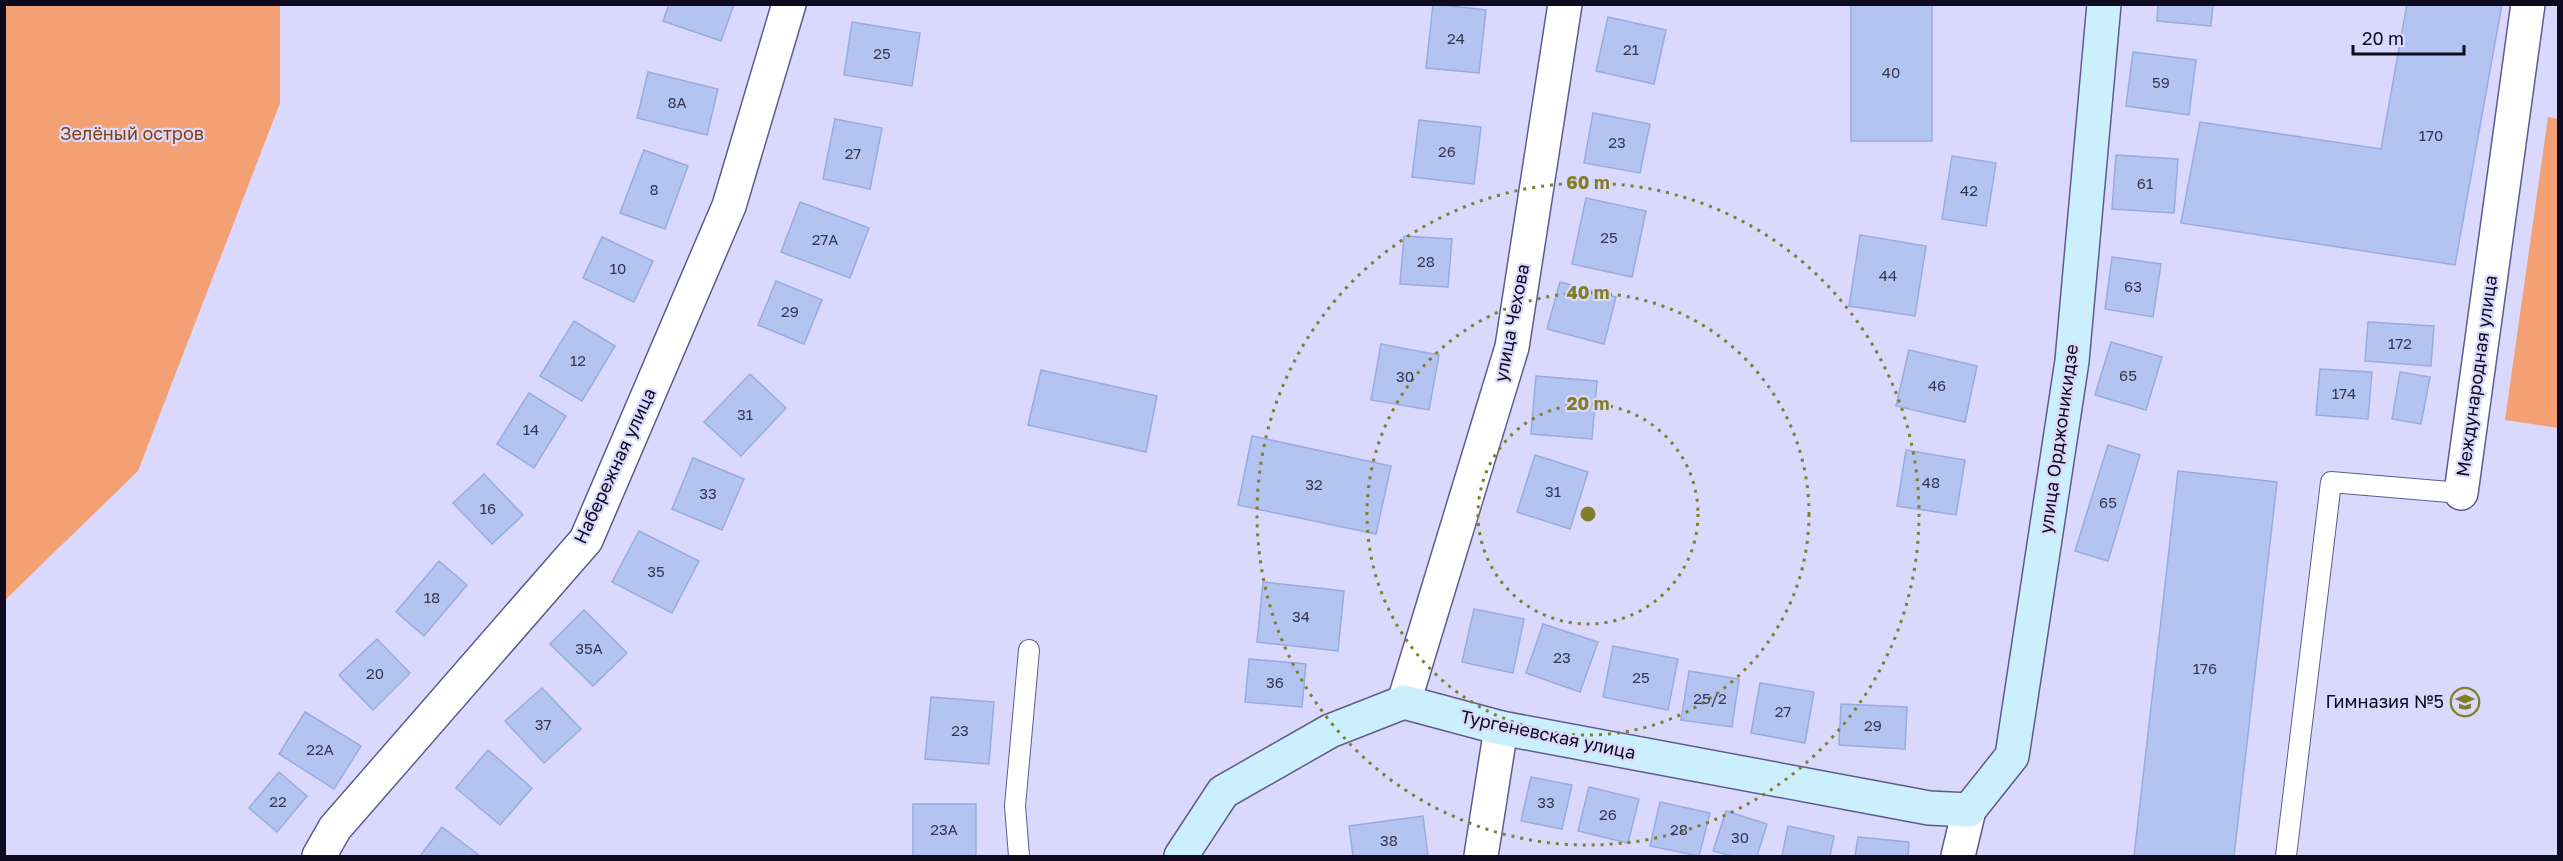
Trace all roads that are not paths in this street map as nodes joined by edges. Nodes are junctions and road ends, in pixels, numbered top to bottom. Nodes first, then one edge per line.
1 (789, 4) edge
2 (1565, 4) edge
3 (2104, 4) edge
4 (2528, 4) edge
5 (2461, 493) joint
6 (1029, 650) dead end
7 (1404, 702) junction
8 (1501, 728) junction
9 (1969, 810) junction
10 (319, 856) edge
11 (1019, 856) edge
12 (1181, 856) edge
13 (1481, 856) edge
14 (1958, 856) edge
15 (2286, 856) edge

1 - 10 street, Набережная улица
2 - 7 street, улица Чехова
3 - 9 street, улица Орджоникидзе
4 - 5 street, Международная улица
5 - 15 lane, Международная улица
6 - 11 lane
7 - 8 street, Тургеневская улица
7 - 12 street
8 - 9 street, Тургеневская улица
8 - 13 street
9 - 14 street, улица Орджоникидзе

